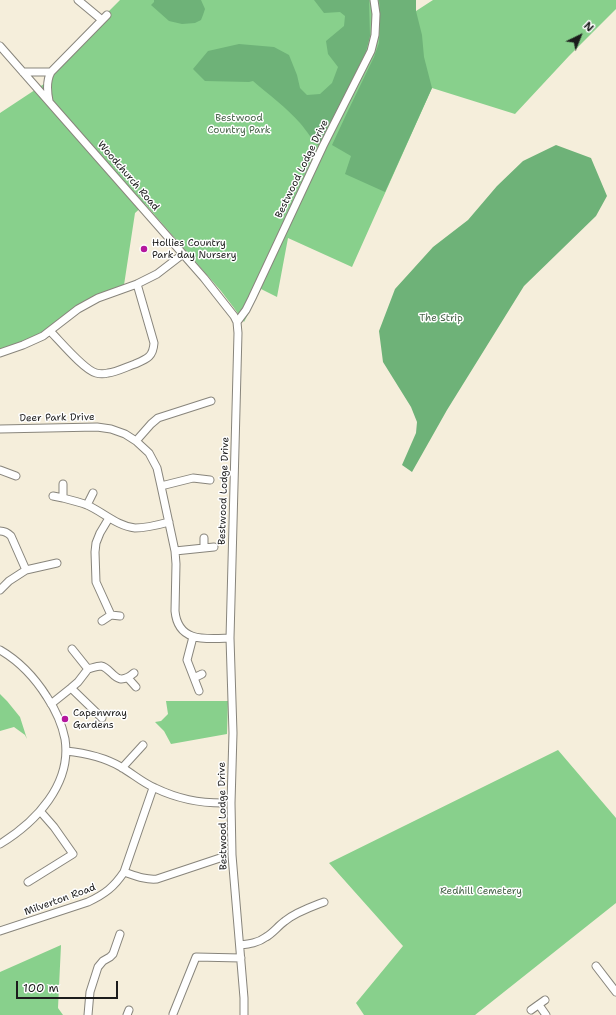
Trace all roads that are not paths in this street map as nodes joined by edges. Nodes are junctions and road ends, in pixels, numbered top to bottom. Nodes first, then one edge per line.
1 (78, 0) edge
2 (374, 0) edge
3 (0, 46) edge
4 (23, 72) junction
5 (50, 72) junction
6 (50, 102) junction
7 (183, 254) junction
8 (137, 284) junction
9 (237, 322) junction
10 (50, 331) junction
11 (0, 353) edge
12 (190, 400) dead end
13 (211, 401) dead end
14 (193, 407) junction
15 (0, 429) edge
16 (136, 441) junction
17 (0, 470) edge
18 (16, 476) dead end
19 (210, 480) dead end
20 (63, 484) dead end
21 (161, 486) junction
22 (93, 492) dead end
23 (54, 496) dead end
24 (63, 498) junction
25 (88, 505) junction
26 (109, 518) junction
27 (169, 522) junction
28 (0, 531) edge
29 (204, 538) dead end
30 (214, 547) dead end
31 (204, 548) junction
32 (175, 551) junction
33 (86, 552) dead end
34 (95, 552) junction
35 (56, 563) dead end
36 (26, 570) junction
37 (0, 590) edge
38 (111, 615) junction
39 (120, 616) dead end
40 (102, 621) dead end
41 (193, 637) junction
42 (230, 638) junction
43 (72, 649) dead end
44 (0, 650) edge
45 (88, 669) junction
46 (202, 674) dead end
47 (194, 678) junction
48 (136, 687) dead end
49 (71, 688) junction
50 (199, 691) dead end
51 (51, 704) junction
52 (102, 706) dead end
53 (96, 712) junction
54 (102, 718) dead end
55 (66, 750) junction
56 (145, 755) dead end
57 (122, 768) junction
58 (153, 788) junction
59 (223, 803) dead end
60 (40, 811) junction
61 (0, 844) edge
62 (224, 858) dead end
63 (124, 872) junction
64 (28, 882) dead end
65 (324, 902) dead end
66 (0, 931) edge
67 (120, 934) dead end
68 (240, 945) junction
69 (241, 958) junction
70 (596, 966) dead end
71 (616, 992) edge
72 (546, 1000) dead end
73 (539, 1005) junction
74 (531, 1010) dead end
75 (173, 1014) dead end
76 (88, 1015) edge
77 (244, 1015) edge
78 (546, 1015) edge

1 - 5 street
2 - 9 street, Bestwood Lodge Drive
3 - 4 street, Woodchurch Road
4 - 5 street
4 - 6 street, Woodchurch Road
5 - 6 street
6 - 7 street, Woodchurch Road
7 - 8 street
7 - 9 street, Woodchurch Road
8 - 10 street
8 - 10 street
9 - 42 street, Bestwood Lodge Drive
10 - 11 street
12 - 14 street
13 - 14 street
14 - 16 street
15 - 16 street, Deer Park Drive
16 - 21 street, Deer Park Drive
17 - 18 street
19 - 21 street
20 - 24 street
21 - 27 street, Deer Park Drive
22 - 25 street
23 - 24 street
24 - 25 street
25 - 26 street
26 - 27 street
26 - 34 street
27 - 32 street, Deer Park Drive
28 - 36 street
29 - 31 street
30 - 31 street
31 - 32 street
32 - 41 street, Deer Park Drive
33 - 34 street
34 - 38 street
35 - 36 street
36 - 37 street
38 - 39 street
38 - 40 street
41 - 42 street
41 - 47 street
42 - 68 street, Bestwood Lodge Drive
43 - 45 street
44 - 51 street
45 - 48 street
45 - 49 street
46 - 47 street
47 - 50 street
49 - 51 street
49 - 53 street
51 - 55 street
52 - 53 street
53 - 54 street
55 - 57 street
55 - 60 street
56 - 57 street
57 - 58 street
58 - 59 street
58 - 63 street, Milverton Road
60 - 61 street
60 - 64 street
62 - 63 street
63 - 66 street, Milverton Road
65 - 68 street
67 - 76 street
68 - 69 street, Bestwood Lodge Drive
69 - 75 street
69 - 77 street, Bestwood Lodge Drive
70 - 71 street
72 - 73 street
73 - 74 street
73 - 78 street

